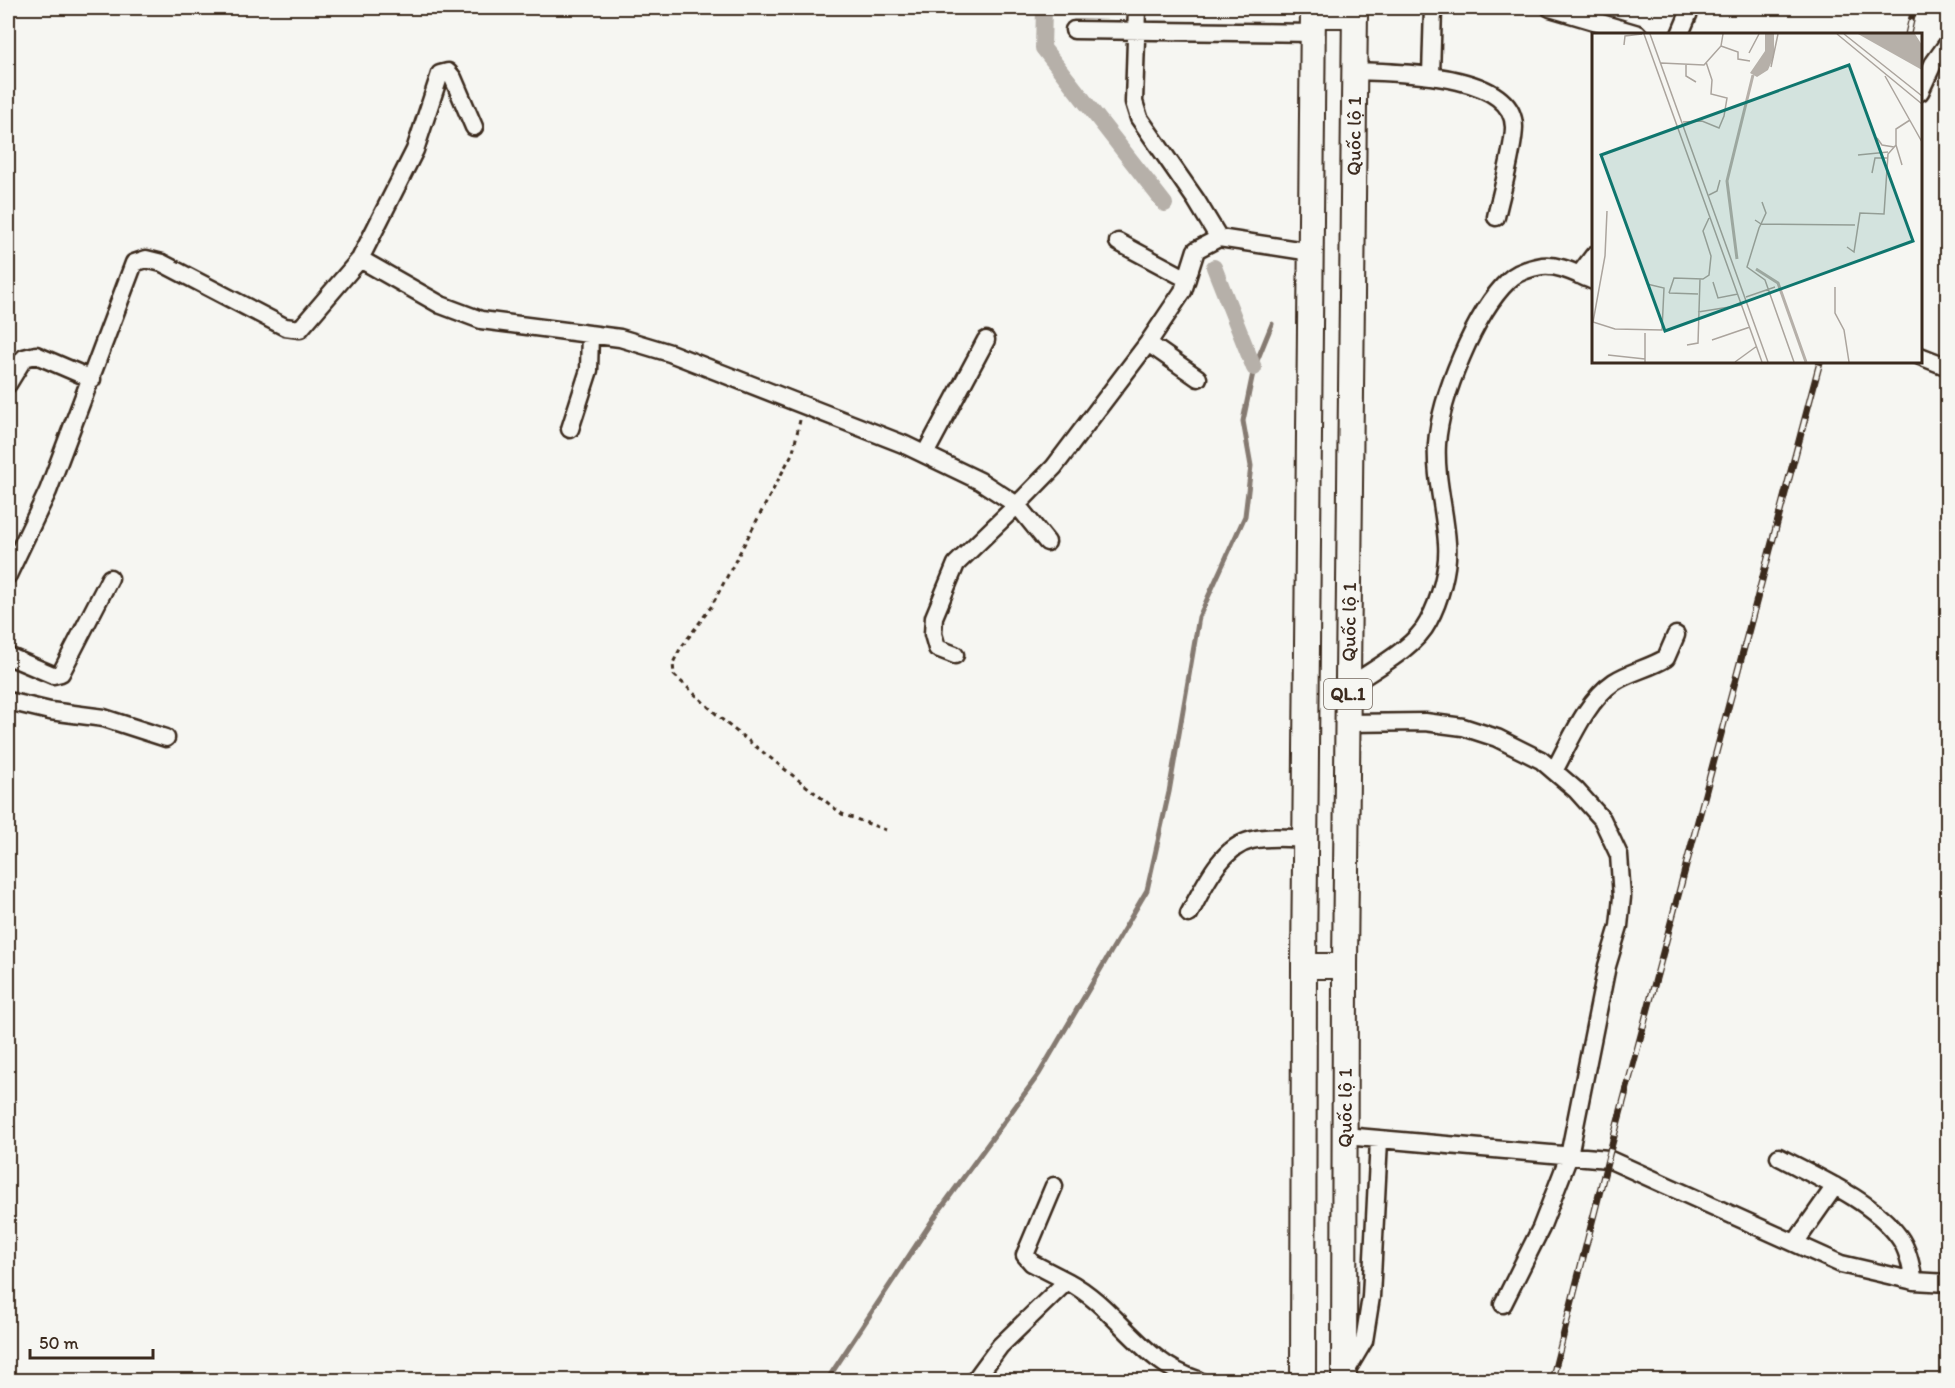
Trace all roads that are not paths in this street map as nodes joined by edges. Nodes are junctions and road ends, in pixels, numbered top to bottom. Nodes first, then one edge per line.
1 (1137, 8) edge
2 (1433, 8) edge
3 (1550, 8) edge
4 (1691, 8) edge
5 (1354, 11) edge
6 (1313, 19) edge
7 (1074, 30) dead end
8 (1137, 31) junction
9 (1635, 33) edge
10 (1680, 33) edge
11 (1947, 44) edge
12 (1354, 70) junction
13 (1431, 75) junction
14 (1922, 88) edge
15 (474, 128) dead end
16 (1496, 217) dead end
17 (1219, 238) junction
18 (1118, 242) dead end
19 (1311, 252) junction
20 (1592, 258) edge
21 (360, 259) junction
22 (1586, 278) edge
23 (1188, 279) junction
24 (590, 334) junction
25 (986, 340) dead end
26 (1148, 343) junction
27 (1922, 357) edge
28 (1947, 367) edge
29 (1198, 378) dead end
30 (92, 379) junction
31 (8, 384) edge
32 (570, 429) dead end
33 (924, 454) junction
34 (1017, 505) junction
35 (1047, 542) dead end
36 (12, 553) edge
37 (8, 575) edge
38 (110, 578) dead end
39 (1676, 635) dead end
40 (955, 655) dead end
41 (8, 656) edge
42 (1348, 687) junction
43 (8, 701) edge
44 (1347, 723) junction
45 (166, 738) dead end
46 (1554, 771) junction
47 (1305, 838) junction
48 (1189, 914) dead end
49 (1304, 966) junction
50 (1345, 966) junction
51 (1345, 1137) junction
52 (1379, 1140) junction
53 (1569, 1156) junction
54 (1779, 1157) dead end
55 (1054, 1186) dead end
56 (1835, 1186) junction
57 (1794, 1243) junction
58 (1067, 1281) junction
59 (1914, 1281) junction
60 (1947, 1283) edge
61 (1503, 1304) dead end
62 (1344, 1377) edge
63 (975, 1380) edge
64 (1198, 1380) edge
65 (1303, 1380) edge

1 - 8 street
2 - 13 street
3 - 9 street
4 - 10 street
5 - 6 highway
5 - 12 highway, Quốc lộ 1 / QL.1
6 - 8 street
6 - 19 highway, Quốc lộ 1 / QL.1
7 - 8 street
8 - 17 street
11 - 14 street
12 - 13 street
12 - 42 highway, Quốc lộ 1 / QL.1
13 - 16 street
15 - 21 street
17 - 19 street
17 - 23 street
18 - 23 street
19 - 47 highway, Quốc lộ 1 / QL.1
20 - 22 street
21 - 24 street
21 - 30 street
22 - 42 street
23 - 26 street
24 - 32 street
24 - 33 street
25 - 33 street
26 - 29 street
26 - 34 street
27 - 28 street
30 - 31 street
30 - 36 street
33 - 34 street
34 - 35 street
34 - 40 street
36 - 37 street
38 - 41 street
39 - 46 street
42 - 44 highway, Quốc lộ 1 / QL.1
43 - 45 street
44 - 46 street
44 - 50 highway, Quốc lộ 1 / QL.1
46 - 53 street
47 - 48 street
47 - 49 highway, Quốc lộ 1 / QL.1
49 - 50 highway
49 - 65 highway, Quốc lộ 1 / QL.1
50 - 51 highway, Quốc lộ 1 / QL.1
51 - 52 street
51 - 62 highway, Quốc lộ 1 / QL.1
52 - 53 street
52 - 62 street
53 - 57 street
53 - 61 street
54 - 56 street
55 - 58 street
56 - 57 street
56 - 59 street
57 - 59 street
58 - 63 street
58 - 64 street
59 - 60 street

